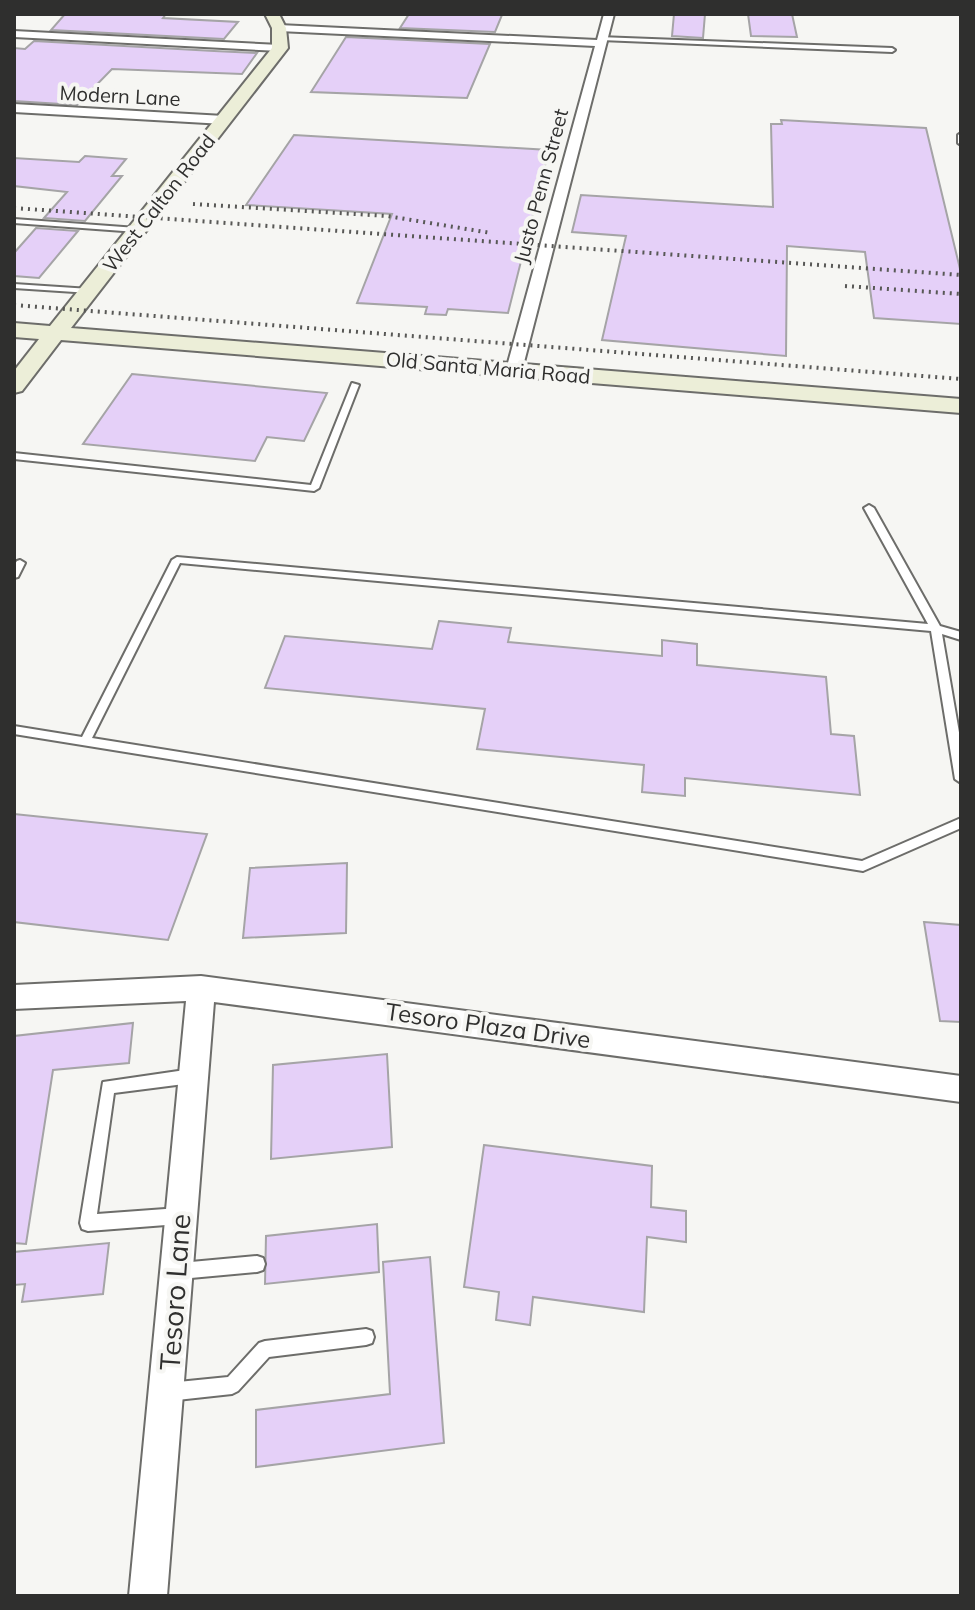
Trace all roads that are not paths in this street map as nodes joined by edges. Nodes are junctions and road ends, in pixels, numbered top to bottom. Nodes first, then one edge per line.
1 (609, 14) edge
2 (276, 21) edge
3 (14, 34) edge
4 (600, 40) junction
5 (280, 48) junction
6 (892, 50) dead end
7 (14, 108) edge
8 (224, 120) junction
9 (961, 135) edge
10 (961, 143) edge
11 (14, 221) edge
12 (137, 230) junction
13 (14, 286) edge
14 (90, 291) junction
15 (14, 330) edge
16 (56, 333) junction
17 (514, 370) junction
18 (355, 385) dead end
19 (14, 386) edge
20 (961, 406) edge
21 (14, 456) edge
22 (869, 508) dead end
23 (20, 563) dead end
24 (14, 575) edge
25 (936, 628) junction
26 (961, 636) edge
27 (14, 730) edge
28 (85, 741) junction
29 (961, 779) edge
30 (961, 823) edge
31 (201, 988) junction
32 (14, 997) edge
33 (192, 1076) junction
34 (961, 1089) edge
35 (181, 1216) junction
36 (257, 1264) dead end
37 (176, 1271) junction
38 (366, 1337) dead end
39 (168, 1392) junction
40 (148, 1596) edge

1 - 4 street, Justo Penn Street
2 - 4 street
2 - 5 main road
3 - 5 street
4 - 6 lane
4 - 17 street, Justo Penn Street
5 - 8 main road, West Calton Road
7 - 8 street, Modern Lane
8 - 12 main road, West Calton Road
9 - 10 lane
11 - 12 lane
12 - 14 main road, West Calton Road
13 - 14 lane
14 - 16 main road, West Calton Road
15 - 16 main road, Old Santa Maria Road
16 - 17 main road, Old Santa Maria Road
16 - 19 main road, West Calton Road
17 - 20 main road, Old Santa Maria Road
18 - 21 lane
22 - 25 lane
23 - 24 lane
25 - 26 lane
25 - 28 lane
25 - 29 lane
27 - 28 lane
28 - 30 lane
31 - 32 street, Tesoro Plaza Drive
31 - 33 street, Tesoro Lane
31 - 34 street, Tesoro Plaza Drive
33 - 35 street, Tesoro Lane
33 - 35 lane
35 - 37 street, Tesoro Lane
36 - 37 lane
37 - 39 street, Tesoro Lane
38 - 39 lane
39 - 40 street, Tesoro Lane

